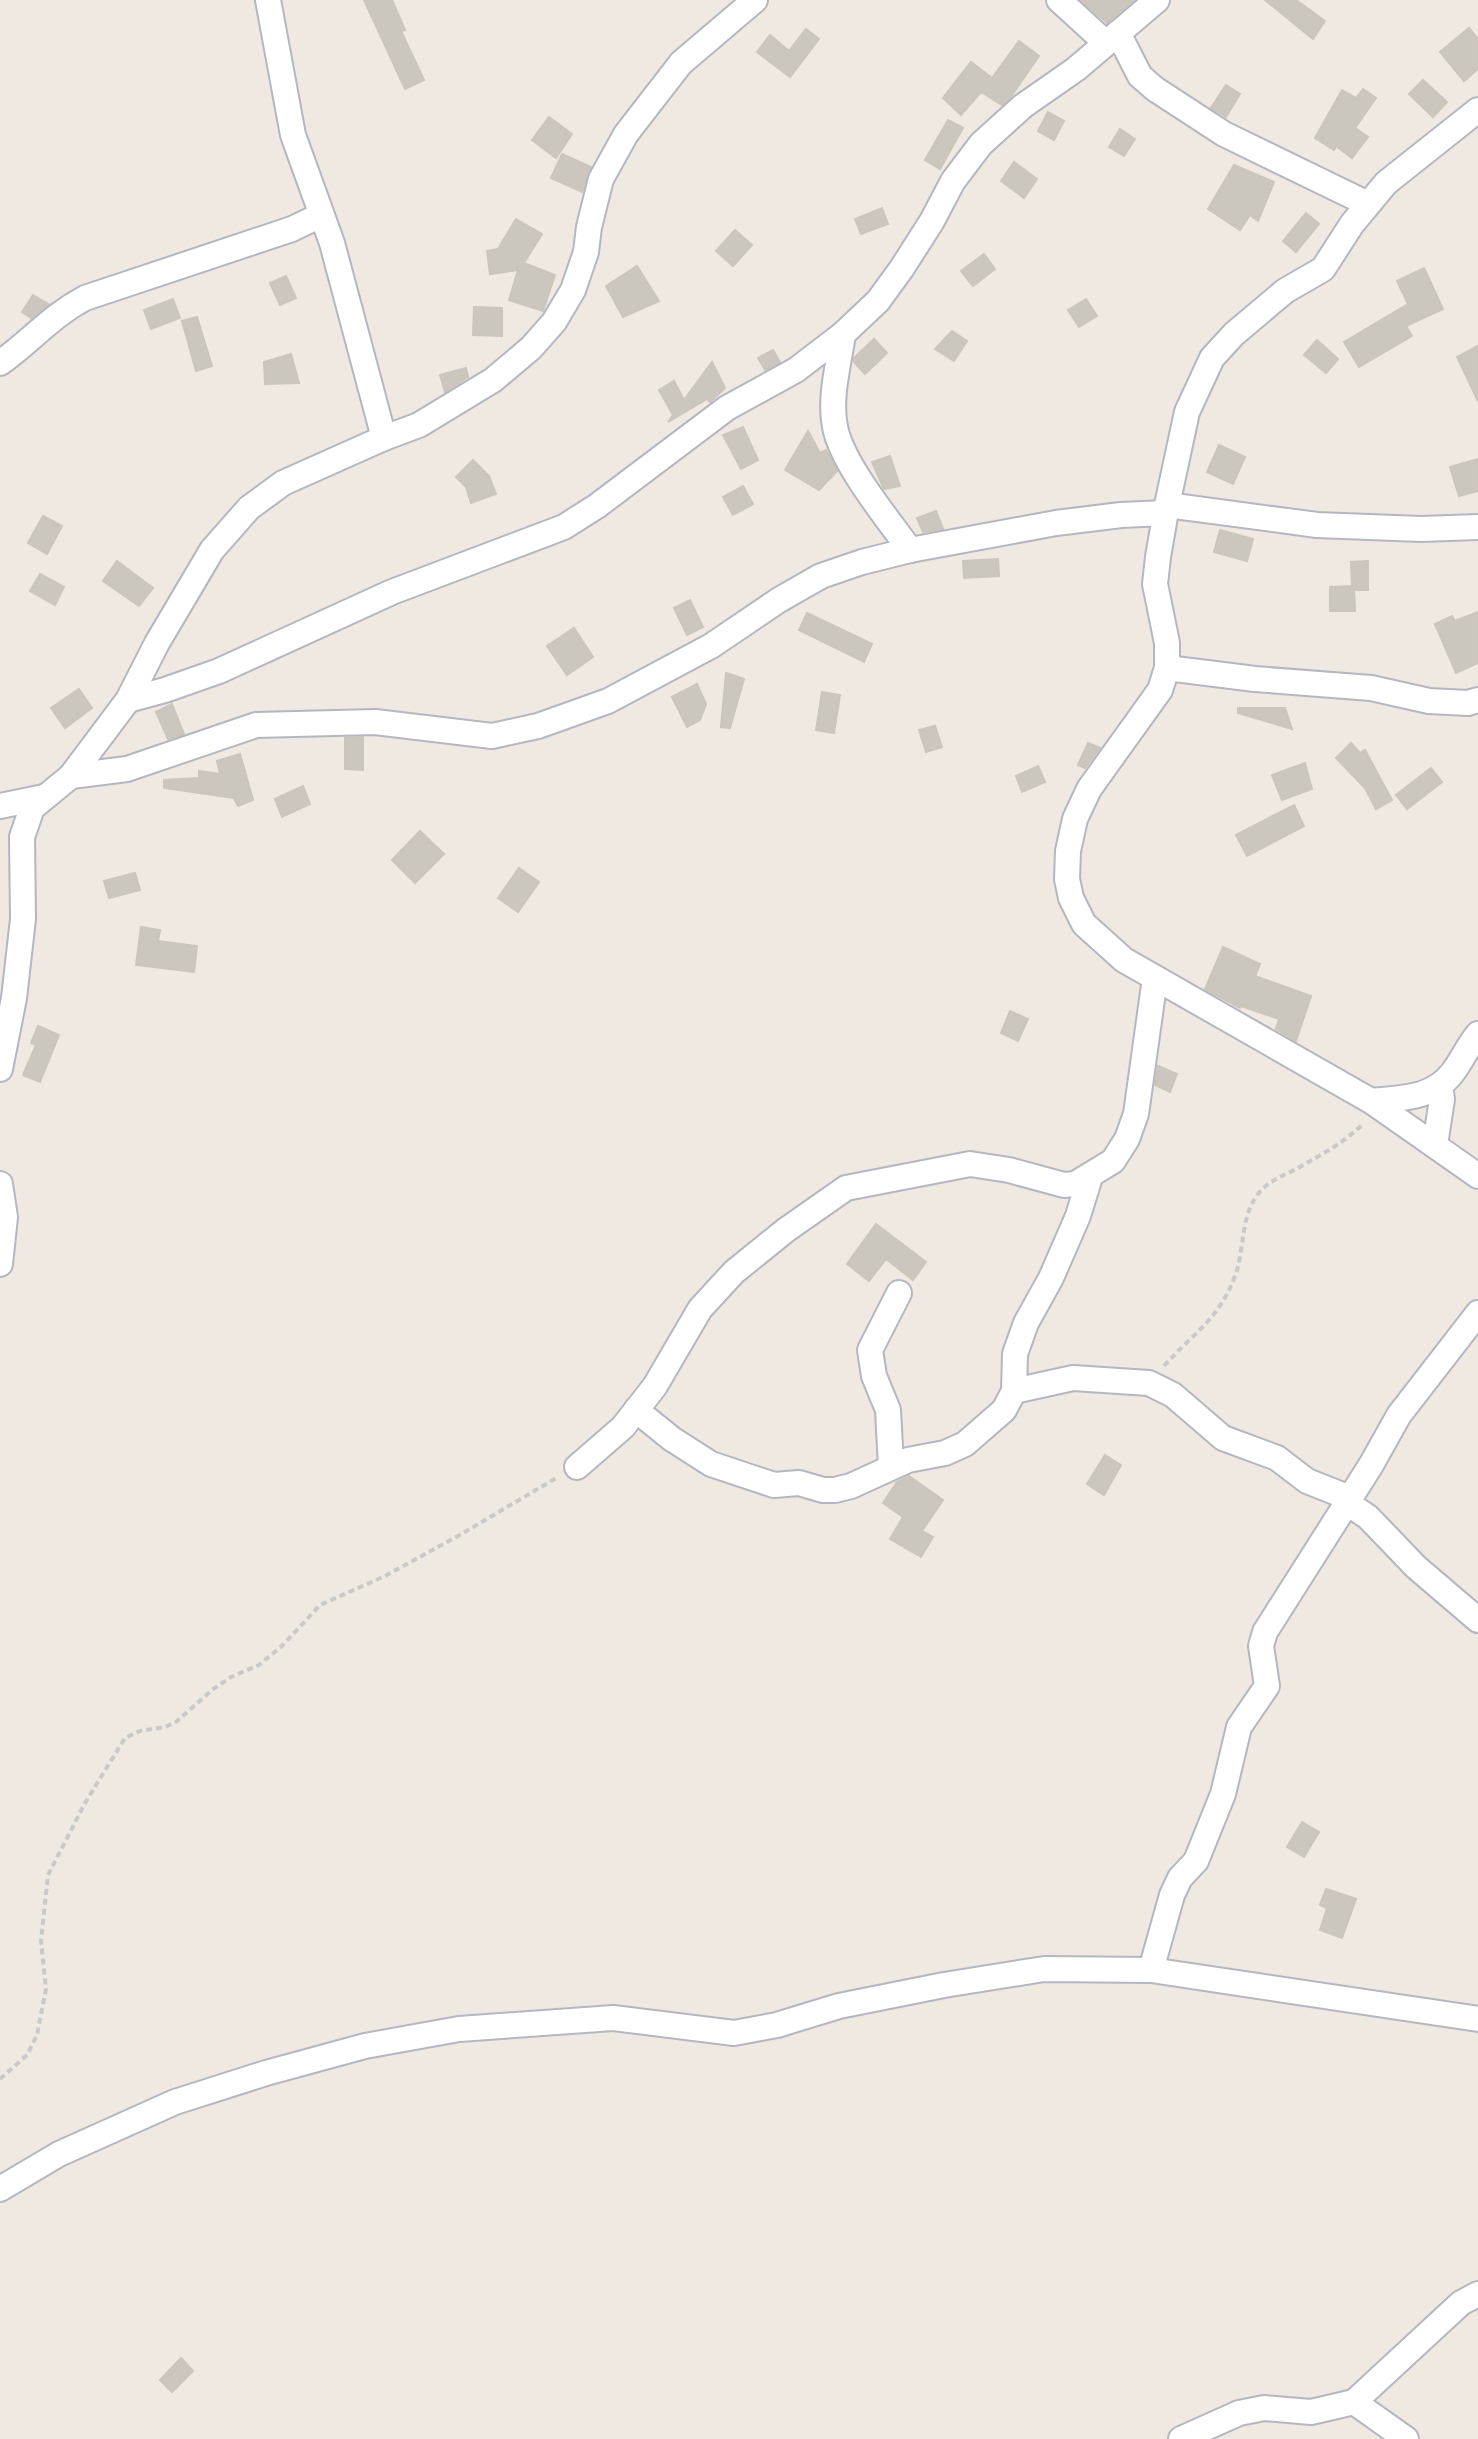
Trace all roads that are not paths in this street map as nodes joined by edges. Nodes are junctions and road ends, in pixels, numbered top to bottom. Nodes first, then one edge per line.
1 (268, 0) edge
2 (755, 0) edge
3 (1059, 0) edge
4 (1157, 0) edge
5 (1112, 38) junction
6 (1478, 110) edge
7 (1368, 204) junction
8 (321, 215) junction
9 (843, 334) junction
10 (0, 363) edge
11 (384, 438) junction
12 (1166, 509) junction
13 (1478, 527) edge
14 (910, 550) junction
15 (1167, 668) junction
16 (128, 700) junction
17 (1478, 700) edge
18 (71, 776) junction
19 (44, 797) junction
20 (0, 806) edge
21 (21, 939) junction
22 (0, 967) edge
23 (1155, 978) junction
24 (1478, 1034) edge
25 (0, 1069) edge
26 (1440, 1087) junction
27 (1374, 1104) junction
28 (1435, 1145) junction
29 (1478, 1176) edge
30 (1090, 1177) junction
31 (0, 1184) edge
32 (0, 1264) edge
33 (899, 1293) dead end
34 (1478, 1313) edge
35 (1014, 1391) junction
36 (636, 1410) junction
37 (577, 1467) road end
38 (891, 1467) junction
39 (1348, 1501) junction
40 (1478, 1620) edge
41 (1151, 1970) junction
42 (1478, 2019) edge
43 (0, 2189) edge
44 (1478, 2294) edge
45 (1354, 2402) junction
46 (1181, 2439) edge
47 (1406, 2439) edge

1 - 8 street
2 - 11 street
3 - 5 street
4 - 5 street
5 - 7 street
5 - 9 street
6 - 7 street
7 - 12 street
8 - 10 street
8 - 11 street
9 - 14 street
9 - 16 street
11 - 16 street
12 - 13 street
12 - 14 street
12 - 15 street
14 - 18 street
15 - 17 street
15 - 23 street
16 - 18 street
18 - 19 street
19 - 20 street
19 - 21 street
21 - 22 street
21 - 25 street
23 - 27 street
23 - 30 street
24 - 26 street
26 - 27 street
26 - 28 street
27 - 28 street
28 - 29 street
30 - 35 street
30 - 36 street
31 - 32 street
33 - 38 street
34 - 39 street
35 - 38 street
35 - 39 street
36 - 37 street
36 - 38 street
39 - 40 street
39 - 41 street
41 - 42 street
41 - 43 street
44 - 45 street
45 - 46 street
45 - 47 street

